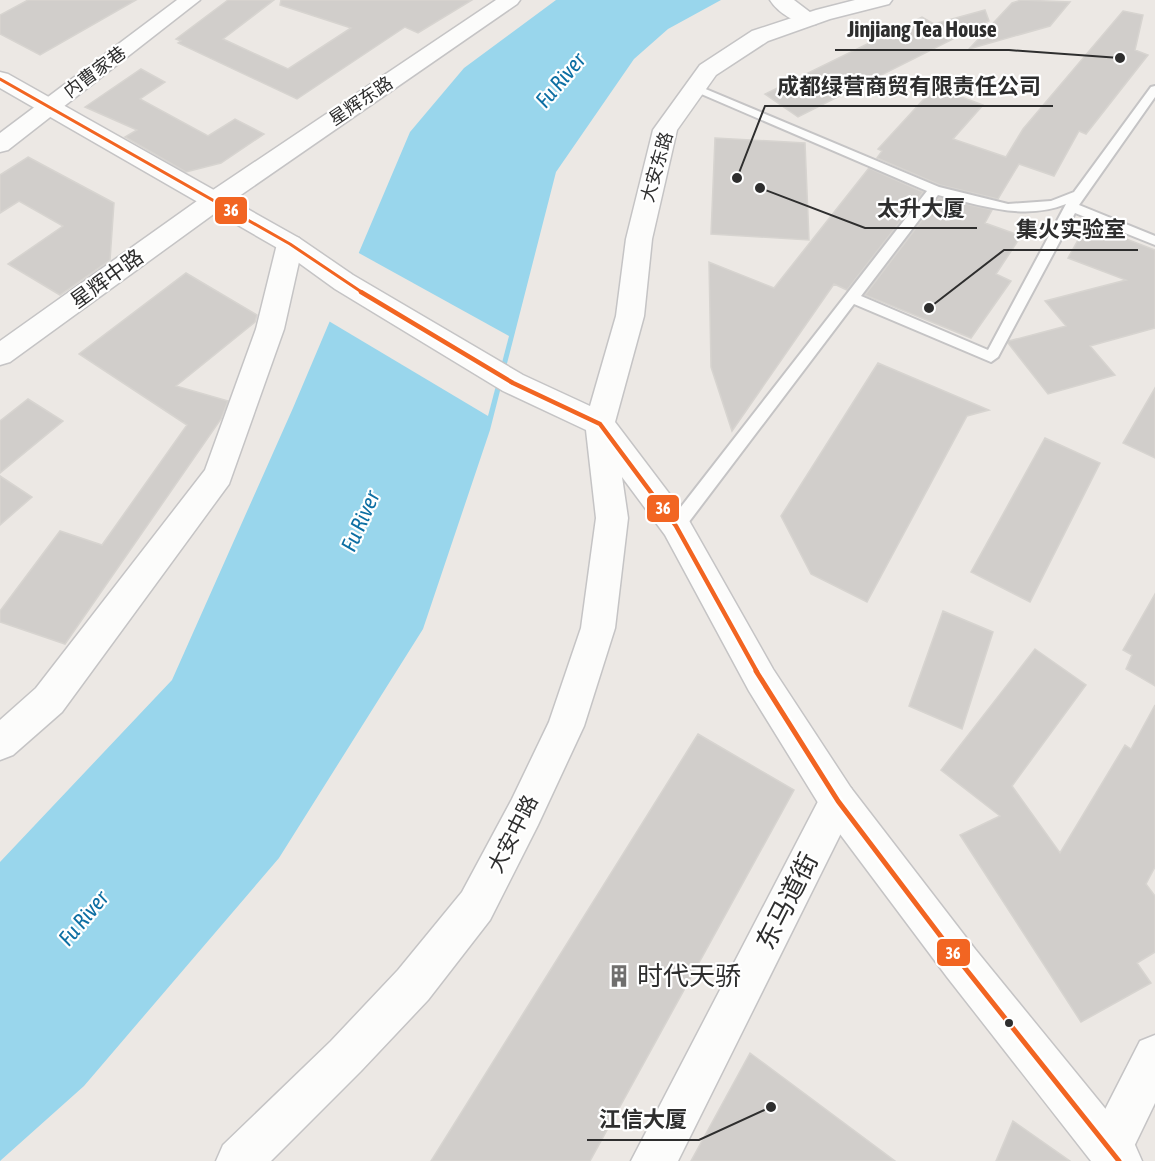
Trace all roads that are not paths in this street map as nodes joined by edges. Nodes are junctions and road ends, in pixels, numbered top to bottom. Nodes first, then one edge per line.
1 (190, 0) edge
2 (510, 0) edge
3 (780, 0) edge
4 (882, 0) edge
5 (812, 11) edge
6 (0, 80) edge
7 (696, 88) junction
8 (1155, 88) edge
9 (50, 106) junction
10 (0, 145) edge
11 (935, 190) junction
12 (1075, 201) junction
13 (213, 202) junction
14 (1155, 241) edge
15 (290, 244) junction
16 (852, 298) junction
17 (0, 355) edge
18 (600, 424) junction
19 (676, 526) junction
20 (0, 742) edge
21 (838, 801) junction
22 (1155, 1056) edge
23 (1114, 1155) edge
24 (239, 1161) edge
25 (654, 1161) edge

1 - 9 street, 内曹家巷
2 - 13 street, 星辉东路
3 - 5 street
4 - 5 street, 大安东路
5 - 7 street, 大安东路
6 - 9 street
7 - 11 lane
7 - 18 street, 大安东路
8 - 12 lane
9 - 10 street, 内曹家巷
9 - 13 street
11 - 12 lane
11 - 16 lane
12 - 14 lane
12 - 16 lane
13 - 15 street
13 - 17 street, 星辉中路
15 - 18 street
15 - 20 street
16 - 19 lane
18 - 19 street
18 - 24 street, 大安中路
19 - 21 street
21 - 23 street
21 - 25 street, 东马道街
22 - 23 street

